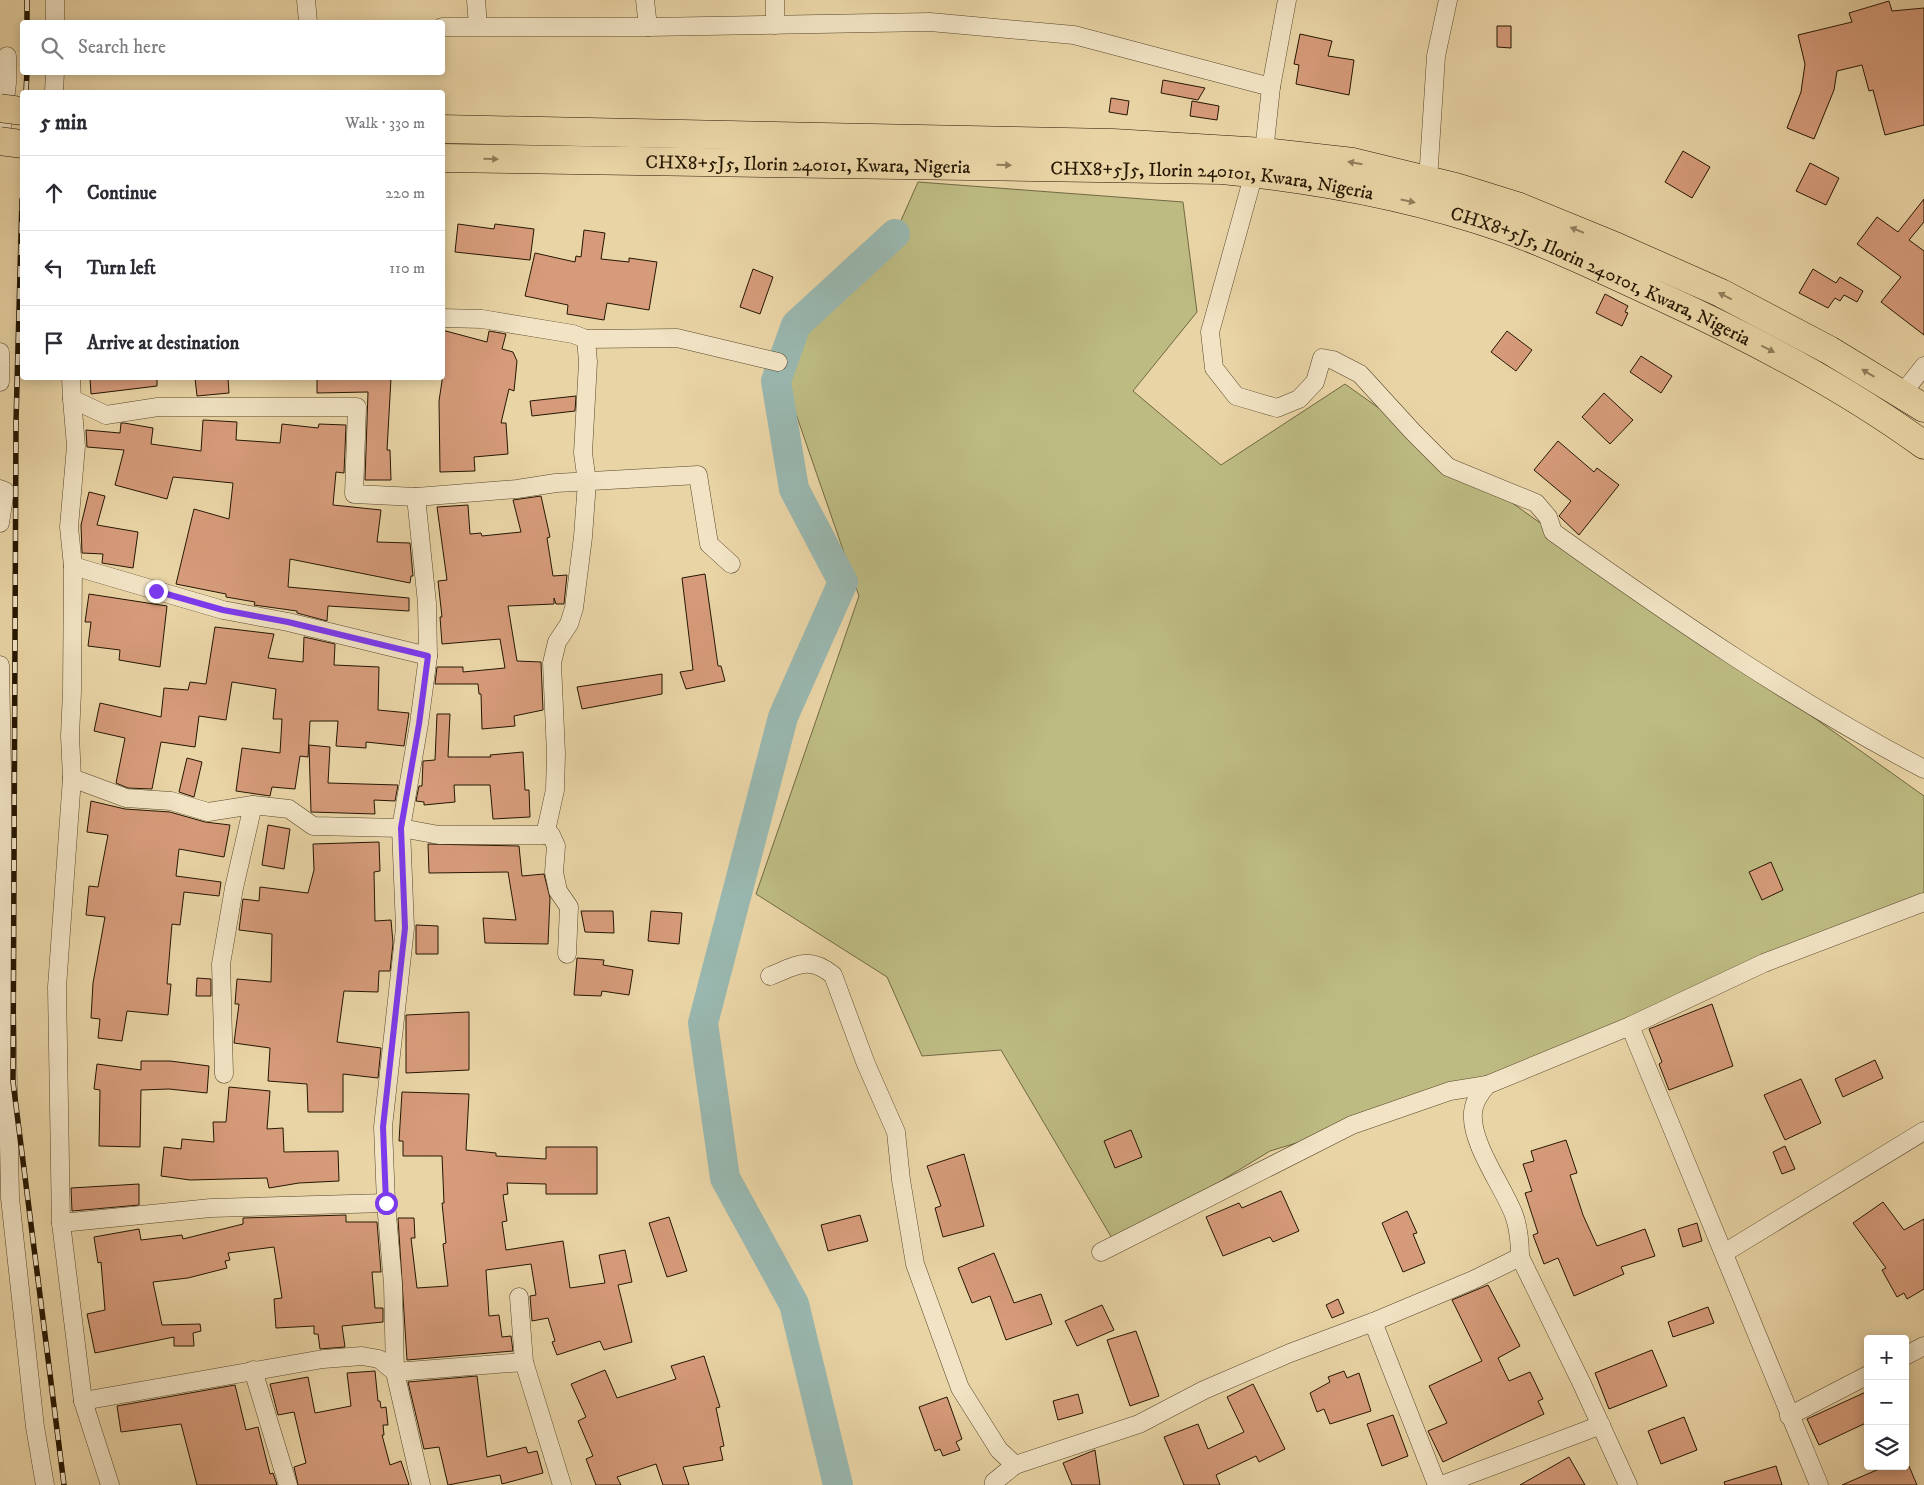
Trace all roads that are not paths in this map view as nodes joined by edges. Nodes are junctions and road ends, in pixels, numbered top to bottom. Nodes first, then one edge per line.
1 (54, 0) edge
2 (306, 0) edge
3 (476, 0) edge
4 (645, 0) edge
5 (775, 0) edge
6 (1287, 0) edge
7 (1448, 0) edge
8 (55, 20) edge
9 (308, 20) edge
10 (775, 25) junction
11 (478, 26) junction
12 (445, 27) edge
13 (648, 27) junction
14 (10, 56) edge
15 (55, 75) edge
16 (1271, 87) junction
17 (54, 90) edge
18 (0, 108) edge
19 (20, 111) edge
20 (445, 129) edge
21 (0, 142) edge
22 (20, 144) edge
23 (445, 158) edge
24 (1259, 162) junction
25 (1428, 180) junction
26 (445, 318) edge
27 (586, 339) junction
28 (0, 352) edge
29 (778, 362) dead end
30 (1924, 366) edge
31 (71, 380) edge
32 (0, 382) edge
33 (1902, 394) junction
34 (72, 400) junction
35 (1924, 408) edge
36 (1924, 445) edge
37 (587, 482) junction
38 (0, 489) edge
39 (416, 497) junction
40 (0, 523) edge
41 (730, 564) dead end
42 (72, 566) junction
43 (428, 656) junction
44 (0, 665) edge
45 (1924, 769) edge
46 (72, 778) junction
47 (253, 805) junction
48 (401, 828) junction
49 (545, 835) junction
50 (1924, 902) edge
51 (567, 954) dead end
52 (770, 976) dead end
53 (1630, 1026) junction
54 (224, 1074) dead end
55 (1487, 1085) junction
56 (1924, 1131) edge
57 (386, 1203) junction
58 (62, 1223) junction
59 (1101, 1252) dead end
60 (1724, 1253) junction
61 (1520, 1257) junction
62 (518, 1297) dead end
63 (1373, 1322) junction
64 (1924, 1346) edge
65 (1909, 1354) edge
66 (524, 1362) junction
67 (253, 1370) junction
68 (395, 1372) junction
69 (1864, 1377) edge
70 (83, 1401) junction
71 (1789, 1416) junction
72 (1601, 1425) junction
73 (1015, 1465) junction
74 (45, 1485) edge
75 (110, 1485) edge
76 (288, 1485) edge
77 (421, 1485) edge
78 (562, 1485) edge
79 (994, 1485) edge
80 (1437, 1485) edge
81 (1442, 1485) edge
82 (1628, 1485) edge
83 (1819, 1485) edge

1 - 8 street
2 - 9 street
3 - 11 street
4 - 13 street
5 - 10 street
6 - 16 street
7 - 25 street
10 - 13 street
10 - 16 street
11 - 12 street
11 - 13 street
14 - 21 street
15 - 17 street
16 - 24 street
18 - 19 main road, bridge
20 - 24 main road, CHX8+5J5, Ilorin 240101, Kwara, Nigeria
21 - 22 main road, bridge
23 -> 24 main road, CHX8+5J5, Ilorin 240101, Kwara, Nigeria
25 -> 24 main road, CHX8+5J5, Ilorin 240101, Kwara, Nigeria
24 -> 36 main road, CHX8+5J5, Ilorin 240101, Kwara, Nigeria
24 - 45 street
33 -> 25 main road, CHX8+5J5, Ilorin 240101, Kwara, Nigeria
26 - 27 street
27 - 29 street
27 - 37 street
28 - 32 street
30 - 33 street
31 - 34 street
33 - 35 main road, CHX8+5J5, Ilorin 240101, Kwara, Nigeria
34 - 39 street
34 - 42 street
37 - 39 street
37 - 41 street
37 - 49 street
38 - 40 street
39 - 43 street
42 - 43 street
42 - 46 street
43 - 48 street
44 - 74 street
46 - 47 street
46 - 58 street
47 - 48 street
47 - 54 street
48 - 49 street
48 - 57 street
49 - 51 street
50 - 53 street
52 - 73 street
53 - 55 street
53 - 60 street
55 - 59 street
55 - 61 street
56 - 60 street
57 - 58 street
57 - 68 street
58 - 70 street
60 - 71 street
61 - 63 street
61 - 72 street
62 - 66 street
63 - 73 street
63 - 80 street
64 - 65 street
66 - 68 street
66 - 78 street
67 - 68 street
67 - 70 street
67 - 76 street
68 - 77 street
69 - 71 street
70 - 75 street
71 - 83 street
72 - 81 street
72 - 82 street
73 - 79 street

